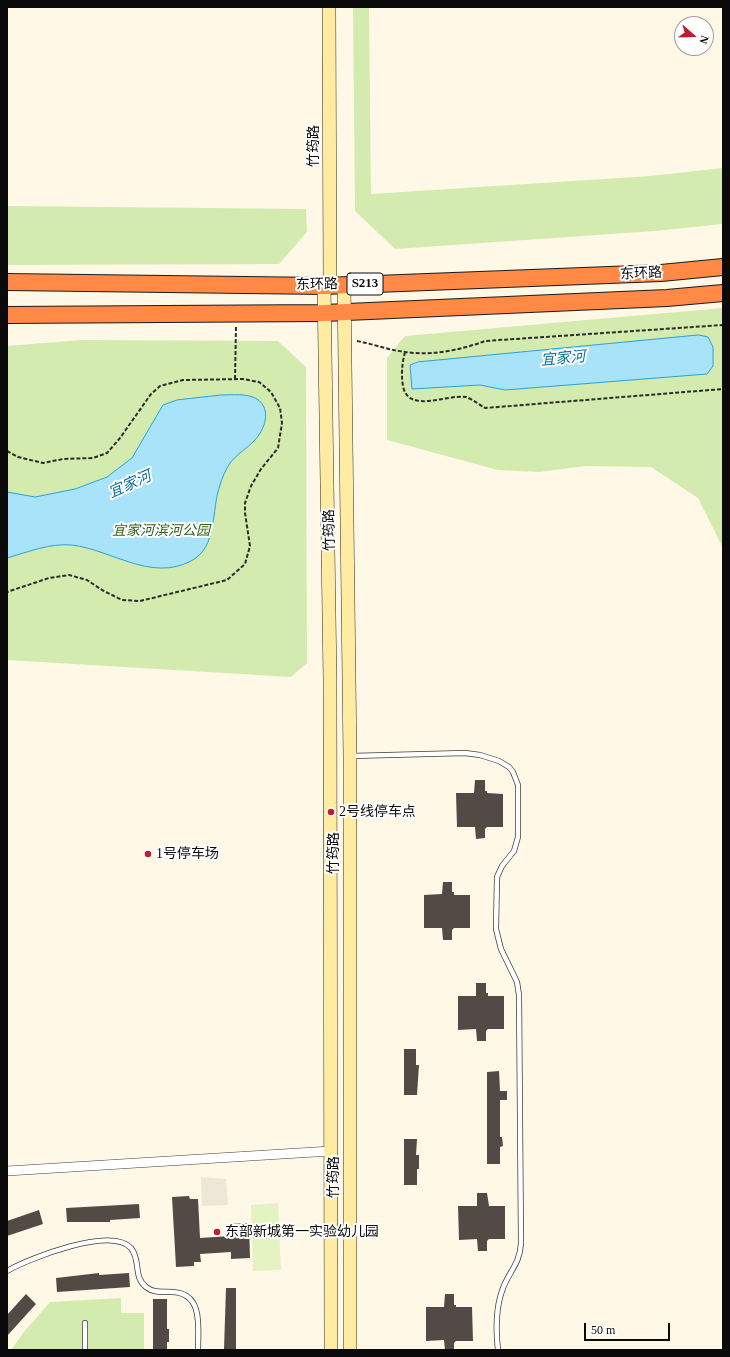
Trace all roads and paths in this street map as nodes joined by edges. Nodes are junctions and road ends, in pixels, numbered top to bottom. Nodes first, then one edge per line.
1 (329, 7) edge
2 (723, 267) edge
3 (7, 282) edge
4 (333, 285) junction
5 (723, 293) edge
6 (344, 312) junction
7 (324, 313) junction
8 (236, 314) junction
9 (7, 315) edge
10 (723, 325) edge
11 (344, 339) junction
12 (405, 352) junction
13 (236, 379) junction
14 (723, 389) edge
15 (7, 451) edge
16 (7, 592) edge
17 (350, 756) junction
18 (331, 1150) junction
19 (7, 1171) edge
20 (7, 1271) edge
21 (85, 1323) dead end
22 (85, 1350) edge
23 (198, 1350) edge
24 (332, 1350) edge
25 (350, 1350) edge
26 (498, 1350) edge

1 - 4 main road, 竹筠路
2 - 4 highway, 东环路 / S213
3 - 4 highway, 东环路 / S213
4 - 6 main road, 竹筠路
4 - 7 main road, 竹筠路
5 - 6 highway, 东环路 / S213
6 - 7 highway, 东环路 / S213
6 - 11 main road, 竹筠路
7 - 8 highway, 东环路 / S213
7 - 18 main road, 竹筠路
8 - 9 highway, 东环路 / S213
8 - 13 path
10 - 12 path
11 - 12 path
11 - 17 main road, 竹筠路
12 - 14 path
13 - 15 path
13 - 16 path
17 - 25 main road, 竹筠路
17 - 26 lane
18 - 19 street
18 - 24 main road, 竹筠路
20 - 23 lane
21 - 22 lane

